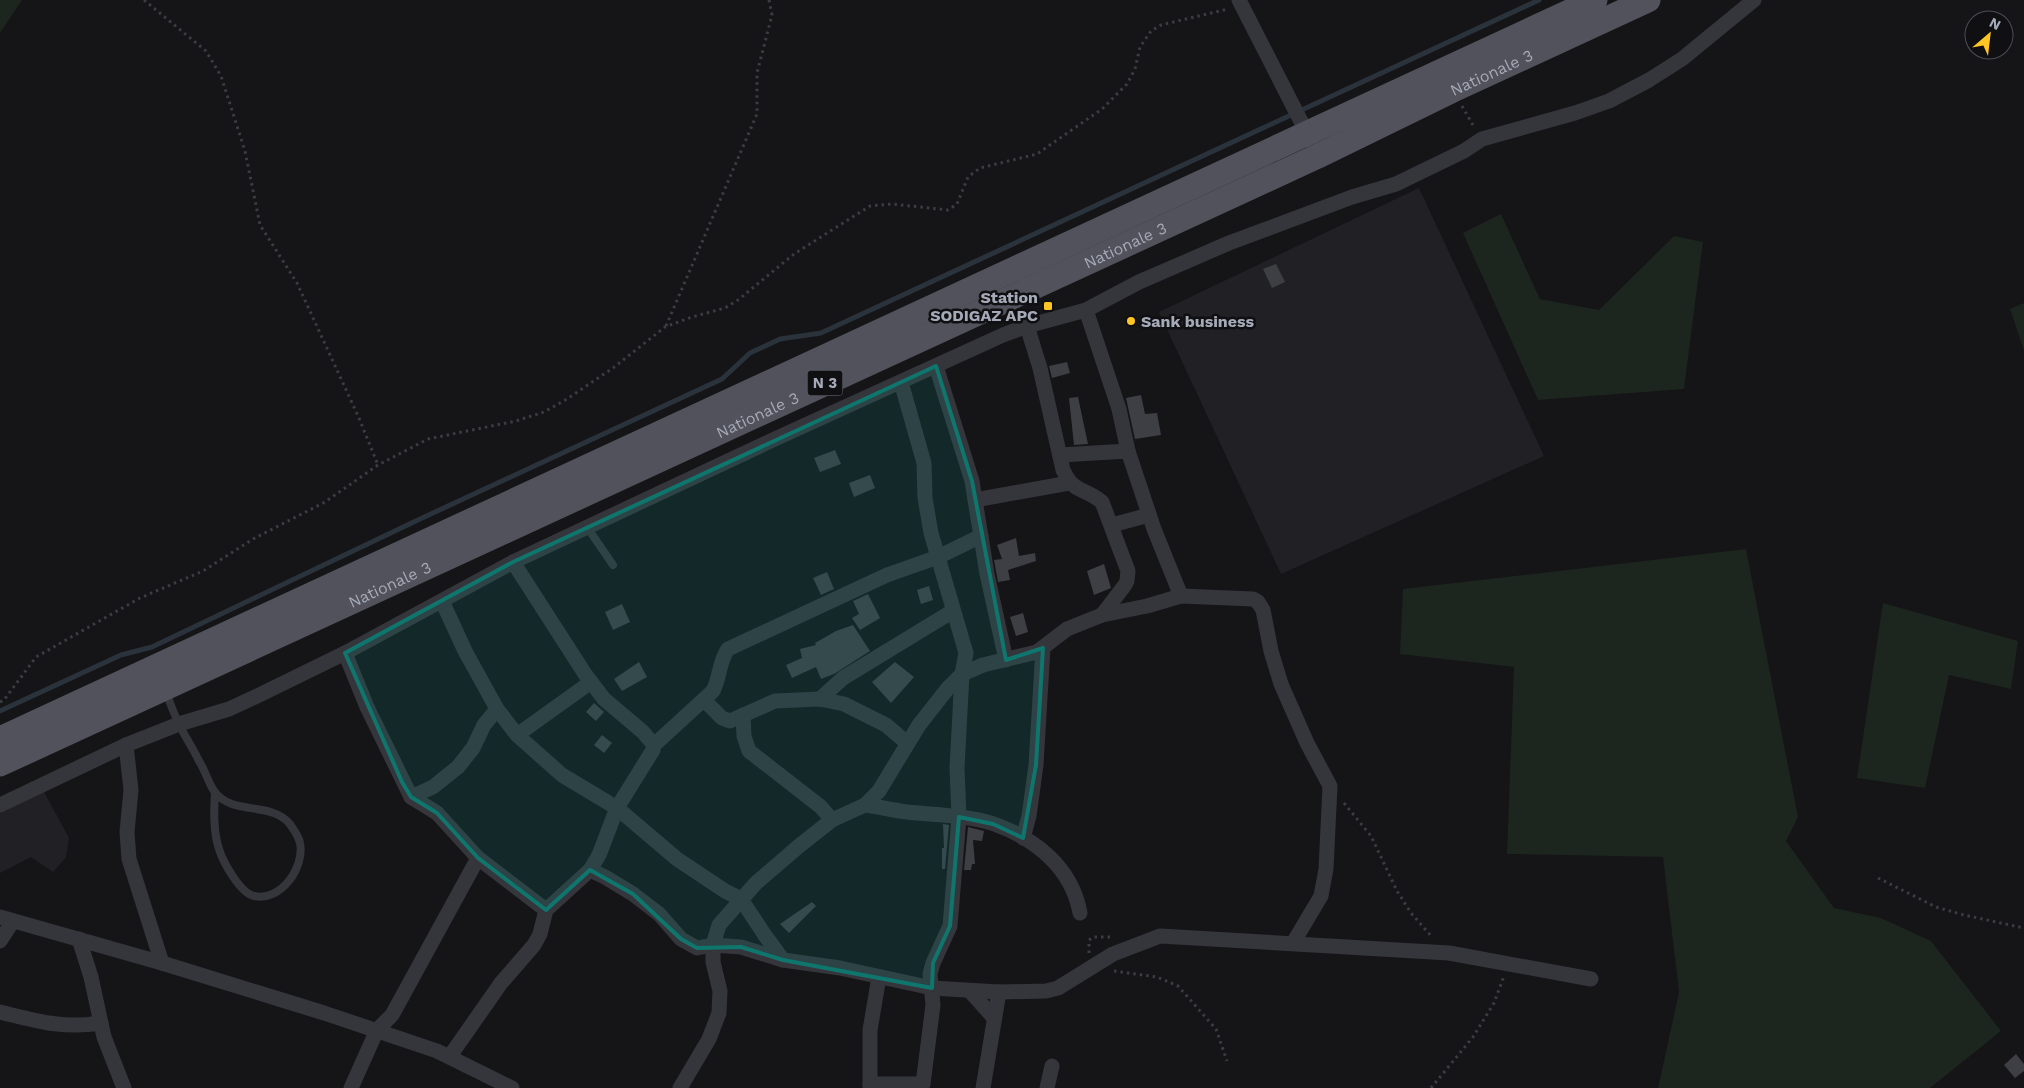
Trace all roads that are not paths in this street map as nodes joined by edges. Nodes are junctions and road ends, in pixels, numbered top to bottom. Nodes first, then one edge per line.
1 (1596, 0) edge
2 (1648, 0) edge
3 (1754, 0) edge
4 (1246, 2) edge
5 (1313, 145) junction
6 (1086, 310) junction
7 (1027, 326) junction
8 (936, 366) junction
9 (901, 382) junction
10 (1128, 451) junction
11 (1060, 455) junction
12 (1069, 483) junction
13 (976, 500) junction
14 (1150, 515) junction
15 (1112, 525) junction
16 (587, 527) junction
17 (981, 536) junction
18 (938, 557) junction
19 (514, 562) junction
20 (613, 565) dead end
21 (1181, 596) junction
22 (442, 601) junction
23 (953, 611) junction
24 (1102, 615) junction
25 (1043, 648) junction
26 (345, 653) junction
27 (1006, 660) junction
28 (962, 674) junction
29 (591, 682) junction
30 (164, 688) junction
31 (820, 699) junction
32 (704, 700) junction
33 (497, 709) junction
34 (743, 715) junction
35 (179, 724) junction
36 (517, 735) junction
37 (0, 739) edge
38 (906, 743) junction
39 (126, 745) junction
40 (654, 745) junction
41 (0, 764) edge
42 (215, 792) junction
43 (411, 797) junction
44 (865, 804) junction
45 (0, 805) edge
46 (617, 808) junction
47 (959, 817) junction
48 (832, 820) junction
49 (1023, 838) junction
50 (478, 858) junction
51 (590, 870) junction
52 (741, 899) junction
53 (546, 910) junction
54 (1080, 913) dead end
55 (6, 919) edge
56 (79, 940) junction
57 (0, 941) edge
58 (1293, 943) junction
59 (713, 945) junction
60 (784, 960) junction
61 (162, 962) junction
62 (878, 976) junction
63 (1591, 979) dead end
64 (932, 988) junction
65 (970, 991) junction
66 (999, 992) junction
67 (0, 1012) edge
68 (994, 1018) junction
69 (101, 1023) junction
70 (377, 1030) junction
71 (450, 1056) junction
72 (1052, 1066) dead end
73 (870, 1086) edge
74 (124, 1088) edge
75 (351, 1088) edge
76 (512, 1088) edge
77 (680, 1088) edge
78 (982, 1088) edge
79 (1047, 1088) edge

1 - 5 main road, Nationale 3 / N 3
2 - 5 main road, Nationale 3 / N 3
3 - 6 street
4 - 5 street
5 - 30 main road, Nationale 3 / N 3
5 - 37 main road, Nationale 3 / N 3
6 - 7 street
6 - 10 street
7 - 8 street
7 - 11 street
8 - 9 street
8 - 13 street
9 - 16 street
9 - 18 street
10 - 11 street
10 - 14 street
11 - 12 street
12 - 13 street
12 - 15 street
13 - 17 street
14 - 15 street
14 - 21 street
15 - 24 street
16 - 19 street
16 - 20 lane
17 - 18 street
17 - 27 street
18 - 23 street
18 - 32 street
19 - 22 street
19 - 29 street
21 - 24 street
21 - 58 street
22 - 26 street
22 - 33 street
23 - 28 street
23 - 31 street
24 - 25 street
25 - 27 street
25 - 49 street
26 - 35 street
26 - 43 street
27 - 28 street
28 - 38 street
28 - 47 street
29 - 36 street
29 - 40 street
30 - 35 lane
30 - 41 main road, Nationale 3 / N 3
31 - 34 street
31 - 38 street
32 - 34 street
32 - 40 street
33 - 36 street
33 - 43 street
34 - 48 street
35 - 39 street
35 - 42 lane
36 - 46 street
38 - 44 street
39 - 45 street
39 - 61 street
40 - 46 street
42 - 42 lane
43 - 50 street
44 - 47 street
44 - 48 street
46 - 51 street
46 - 52 street
47 - 49 street
47 - 64 street
48 - 52 street
49 - 54 street
50 - 53 street
50 - 70 street
51 - 53 street
51 - 59 street
52 - 59 street
52 - 60 street
53 - 71 street
55 - 56 street
55 - 57 street
56 - 61 street
56 - 69 street
58 - 63 street
58 - 66 street
59 - 60 street
59 - 77 street
60 - 62 street
61 - 70 street
62 - 64 street
62 - 73 street
64 - 65 street
64 - 73 street
65 - 66 street
65 - 68 street
66 - 68 street
67 - 69 street
68 - 78 street
69 - 74 street
70 - 71 street
70 - 75 street
71 - 76 street
72 - 79 street

